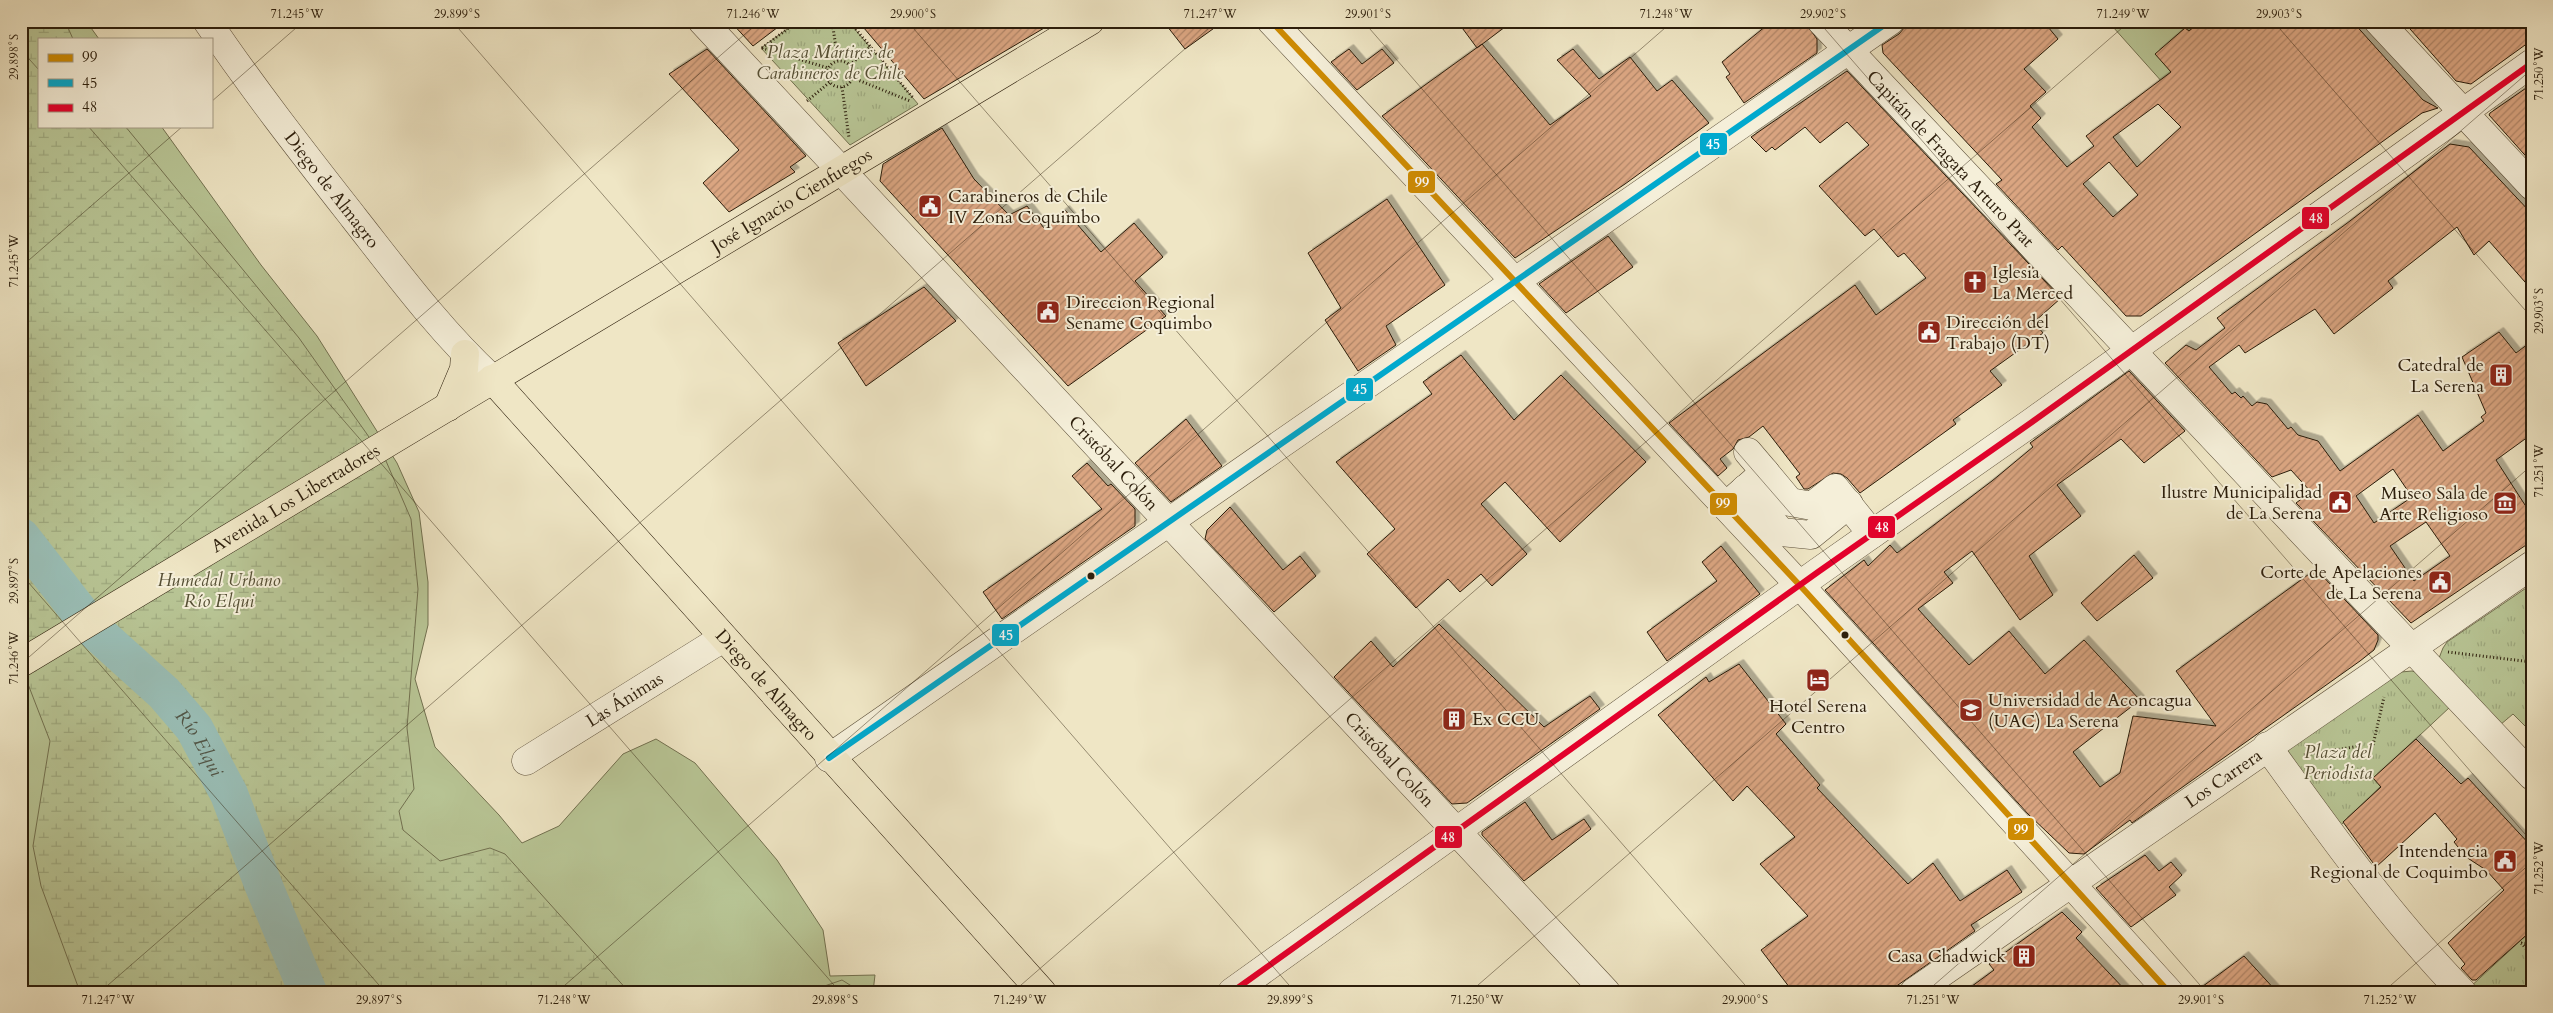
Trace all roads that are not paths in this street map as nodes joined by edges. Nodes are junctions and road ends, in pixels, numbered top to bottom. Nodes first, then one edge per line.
1 (207, 21) edge
2 (702, 21) edge
3 (1090, 21) edge
4 (1271, 21) edge
5 (1821, 21) edge
6 (1890, 21) edge
7 (2378, 21) edge
8 (1849, 51) junction
9 (2532, 63) edge
10 (2462, 112) junction
11 (841, 172) junction
12 (2532, 186) edge
13 (1515, 281) junction
14 (2131, 351) junction
15 (465, 354) junction
16 (492, 379) junction
17 (448, 407) junction
18 (522, 412) junction
19 (1748, 452) dead end
20 (1745, 489) junction
21 (1849, 504) junction
22 (1170, 522) junction
23 (1792, 533) junction
24 (1872, 534) junction
25 (1775, 559) junction
26 (2532, 564) edge
27 (1809, 578) junction
28 (723, 638) junction
29 (2410, 647) junction
30 (22, 662) edge
31 (2273, 753) junction
32 (830, 758) junction
33 (526, 761) dead end
34 (2532, 776) edge
35 (1458, 832) junction
36 (2070, 883) junction
37 (2470, 990) edge
38 (1042, 992) edge
39 (1232, 992) edge
40 (1606, 992) edge
41 (1914, 992) edge
42 (2170, 992) edge

1 - 15 street, Diego de Almagro
2 - 11 street, Cristóbal Colón
3 - 11 main road, José Ignacio Cienfuegos
4 - 13 street
5 - 8 street, Capitán de Fragata Arturo Prat
6 - 8 street
7 - 10 street
8 - 13 street
8 - 14 street, Capitán de Fragata Arturo Prat
9 - 10 street
10 - 12 street
10 - 14 street
11 - 16 main road, José Ignacio Cienfuegos
11 - 22 street, Cristóbal Colón
13 - 20 street
13 - 22 street
14 - 24 street
14 - 29 street, Capitán de Fragata Arturo Prat
15 - 16 street, Diego de Almagro
15 - 17 main road
16 - 17 main road, Avenida Los Libertadores
16 - 18 main road, Diego de Almagro
17 - 18 main road
17 - 30 main road, Avenida Los Libertadores
18 - 28 main road, Diego de Almagro
19 - 20 street
20 - 21 street
20 - 23 street
20 - 25 street
21 - 23 street
21 - 24 street
22 - 32 street
22 - 35 street, Cristóbal Colón
23 - 25 street
23 - 27 street
24 - 27 street
25 - 27 street
26 - 29 street, Los Carrera
27 - 35 street
27 - 36 street
28 - 32 main road, Diego de Almagro
28 - 33 street, Las Ánimas
29 - 31 street, Los Carrera
29 - 34 street, Capitán de Fragata Arturo Prat
31 - 36 street, Los Carrera
31 - 37 street
32 - 38 main road, Diego de Almagro
35 - 39 street
35 - 40 street, Cristóbal Colón
36 - 41 street, Los Carrera
36 - 42 street

